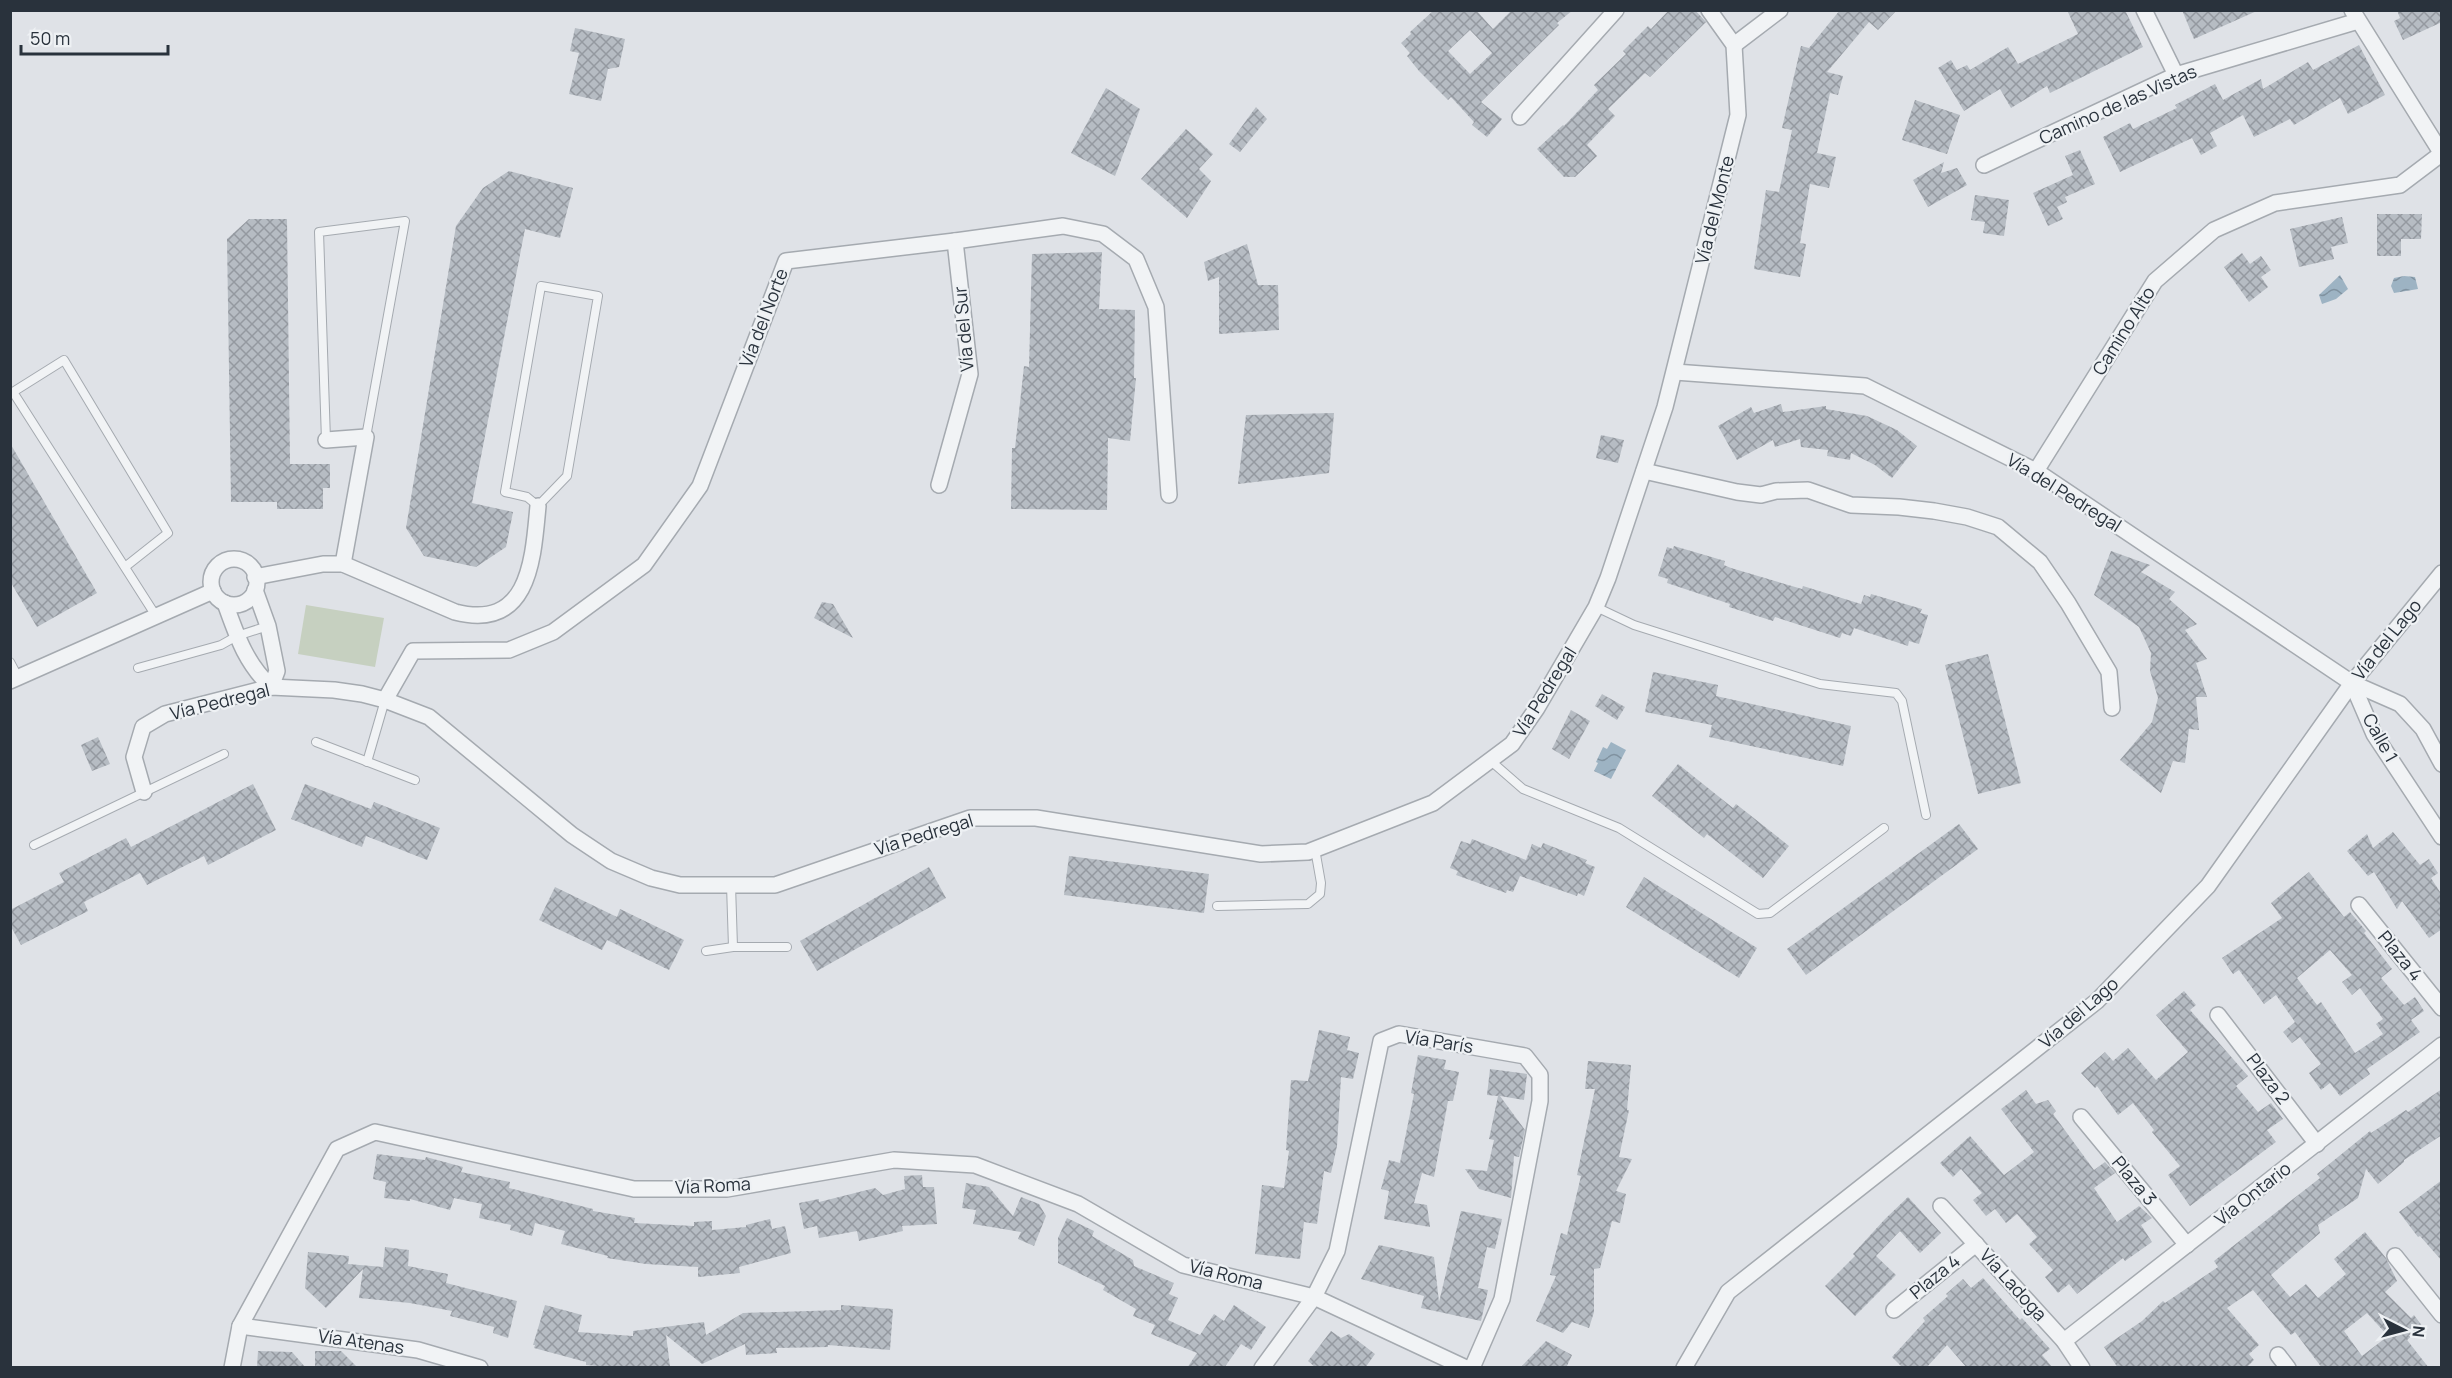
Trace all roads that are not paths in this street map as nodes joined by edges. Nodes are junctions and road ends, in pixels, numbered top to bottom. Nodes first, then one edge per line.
1 (1616, 10) edge
2 (1709, 10) edge
3 (1780, 10) edge
4 (2144, 10) edge
5 (2355, 16) edge
6 (1734, 45) junction
7 (2176, 75) junction
8 (1520, 117) dead end
9 (2441, 154) edge
10 (1984, 165) dead end
11 (955, 242) junction
12 (1675, 372) junction
13 (366, 437) junction
14 (326, 440) joint
15 (1644, 471) junction
16 (2036, 471) junction
17 (939, 485) dead end
18 (1169, 495) dead end
19 (538, 506) junction
20 (343, 564) junction
21 (125, 567) junction
22 (2442, 573) edge
23 (255, 583) junction
24 (213, 591) junction
25 (225, 603) junction
26 (1596, 607) junction
27 (156, 616) junction
28 (268, 626) junction
29 (237, 636) junction
30 (10, 662) edge
31 (138, 668) dead end
32 (14, 679) edge
33 (2352, 683) junction
34 (271, 687) junction
35 (384, 700) junction
36 (2112, 708) dead end
37 (316, 742) dead end
38 (224, 754) dead end
39 (367, 762) junction
40 (1492, 762) junction
41 (2442, 764) edge
42 (415, 780) dead end
43 (144, 792) junction
44 (1926, 815) dead end
45 (1884, 828) dead end
46 (2442, 837) edge
47 (33, 846) dead end
48 (1315, 849) junction
49 (731, 885) junction
50 (2358, 905) dead end
51 (1217, 906) dead end
52 (733, 947) junction
53 (787, 947) dead end
54 (706, 951) dead end
55 (2442, 1008) edge
56 (2218, 1015) dead end
57 (2442, 1045) edge
58 (2081, 1117) dead end
59 (2317, 1144) junction
60 (1941, 1206) dead end
61 (1976, 1244) junction
62 (2187, 1245) junction
63 (2395, 1256) dead end
64 (1314, 1297) junction
65 (1894, 1310) dead end
66 (2442, 1315) edge
67 (240, 1326) junction
68 (2064, 1341) junction
69 (2278, 1355) dead end
70 (232, 1368) edge
71 (480, 1368) edge
72 (1262, 1368) edge
73 (1466, 1368) edge
74 (1472, 1368) edge
75 (1684, 1368) edge
76 (2082, 1368) edge
77 (2288, 1368) edge

1 - 8 street
2 - 6 street
3 - 6 street
4 - 7 street
5 - 7 street, Camino de las Vistas
5 - 9 street
6 - 12 street, Vía del Monte
7 - 10 street, Camino de las Vistas
9 - 16 street, Camino Alto
11 - 17 street, Vía del Sur
11 - 18 street, Vía del Norte
11 - 35 street, Vía del Norte
12 - 15 street, Vía Pedregal
12 - 16 street, Vía del Pedregal
13 - 14 street
13 - 14 lane
13 - 20 street
15 - 26 street, Vía Pedregal
15 - 36 street
16 - 33 street, Vía del Pedregal
19 - 19 lane
19 - 20 street
20 - 23 street
21 - 21 lane
21 - 27 lane
22 - 33 street, Vía del Lago
23 - 24 street
23 - 25 street
23 - 28 street
24 - 25 street
24 - 27 street
25 - 29 street
26 - 40 street, Vía Pedregal
26 - 44 lane
27 - 32 street
28 - 29 lane
28 - 34 street
29 - 31 lane
29 - 34 street
30 - 32 lane
33 - 41 street, Calle 1
33 - 46 street, Calle 1
33 - 75 street, Vía del Lago
34 - 35 street, Vía Pedregal
34 - 43 street, Vía Pedregal
35 - 39 lane
35 - 49 street, Vía Pedregal
37 - 39 lane
38 - 43 lane
39 - 42 lane
40 - 45 lane
40 - 48 street, Vía Pedregal
43 - 47 lane
48 - 49 street, Vía Pedregal
48 - 51 lane
49 - 52 lane
50 - 55 street, Plaza 4
52 - 53 lane
52 - 54 lane
56 - 59 street, Plaza 2
57 - 59 street, Vía Ontario
58 - 62 street, Plaza 3
59 - 62 street, Vía Ontario
60 - 61 street, Vía Ladoga
61 - 65 street, Plaza 4
61 - 68 street, Vía Ladoga
62 - 68 street, Vía Ontario
63 - 66 street
64 - 67 street, Vía Roma
64 - 72 street, Vía París
64 - 73 street, Vía Roma
64 - 74 street, Vía París
67 - 70 street, Vía Roma
67 - 71 street, Vía Atenas
68 - 76 street, Vía Ladoga
69 - 77 street

